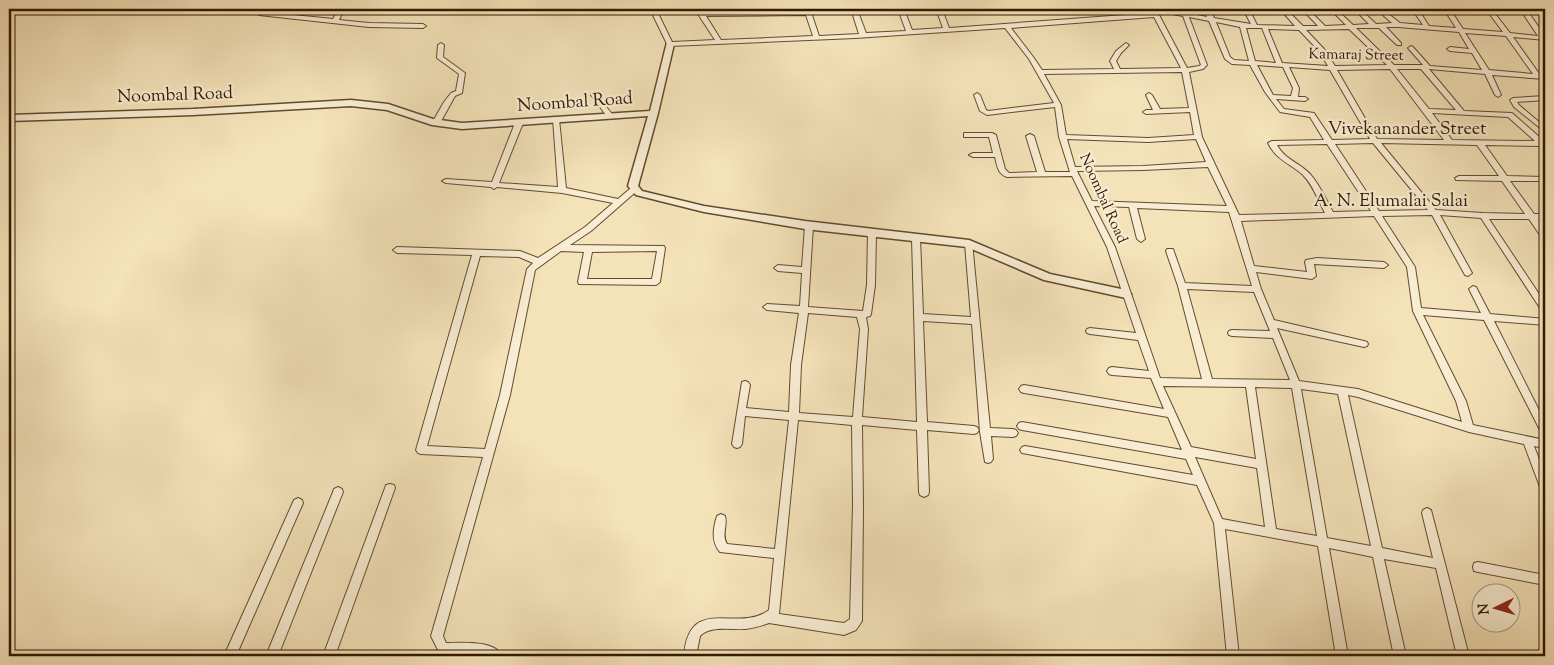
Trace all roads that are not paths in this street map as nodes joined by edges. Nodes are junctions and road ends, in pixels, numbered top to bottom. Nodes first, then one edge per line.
1 (262, 9) edge
2 (303, 9) edge
3 (341, 9) edge
4 (653, 9) edge
5 (854, 9) edge
6 (901, 9) edge
7 (939, 9) edge
8 (1207, 9) edge
9 (1246, 9) edge
10 (1283, 9) edge
11 (1305, 9) edge
12 (1333, 9) edge
13 (1356, 9) edge
14 (1379, 9) edge
15 (1415, 9) edge
16 (1447, 9) edge
17 (1523, 9) edge
18 (700, 11) edge
19 (735, 11) edge
20 (768, 11) edge
21 (808, 11) edge
22 (1155, 11) edge
23 (1184, 12) edge
24 (1491, 12) dead end
25 (299, 17) junction
26 (1211, 20) junction
27 (335, 21) junction
28 (1398, 25) junction
29 (423, 26) dead end
30 (1007, 26) junction
31 (1243, 26) junction
32 (1378, 26) junction
33 (1255, 27) junction
34 (1323, 27) junction
35 (1351, 27) junction
36 (1427, 27) junction
37 (1265, 28) junction
38 (1302, 28) junction
39 (1460, 29) junction
40 (947, 30) junction
41 (910, 32) junction
42 (1506, 34) junction
43 (863, 35) junction
44 (818, 38) junction
45 (1544, 38) edge
46 (719, 42) junction
47 (670, 44) junction
48 (1399, 44) dead end
49 (441, 45) dead end
50 (1126, 45) dead end
51 (1411, 48) dead end
52 (1450, 49) dead end
53 (1474, 52) junction
54 (1253, 63) junction
55 (1282, 65) junction
56 (1392, 67) junction
57 (1425, 67) junction
58 (1332, 68) junction
59 (1185, 70) junction
60 (1118, 71) junction
61 (1041, 72) junction
62 (1487, 72) junction
63 (1542, 76) edge
64 (594, 95) dead end
65 (977, 95) dead end
66 (1149, 95) dead end
67 (1498, 95) dead end
68 (1272, 97) junction
69 (1294, 98) junction
70 (1545, 98) edge
71 (1305, 99) dead end
72 (1058, 105) junction
73 (1193, 110) junction
74 (1427, 111) junction
75 (1146, 112) dead end
76 (1158, 112) junction
77 (654, 113) junction
78 (1462, 113) junction
79 (610, 116) junction
80 (9, 118) edge
81 (556, 119) junction
82 (436, 123) junction
83 (519, 123) junction
84 (1545, 130) edge
85 (967, 135) dead end
86 (1030, 136) dead end
87 (1063, 137) junction
88 (1198, 138) junction
89 (1375, 141) junction
90 (1450, 142) junction
91 (1478, 142) junction
92 (1331, 143) junction
93 (1543, 145) edge
94 (998, 154) junction
95 (973, 155) dead end
96 (1210, 164) junction
97 (1073, 171) junction
98 (1042, 175) junction
99 (1459, 178) dead end
100 (1545, 179) edge
101 (1505, 180) junction
102 (446, 181) dead end
103 (494, 186) junction
104 (635, 189) junction
105 (562, 190) junction
106 (617, 201) junction
107 (1088, 203) junction
108 (1132, 205) junction
109 (1231, 208) junction
110 (1434, 212) junction
111 (1330, 214) junction
112 (1376, 214) junction
113 (1483, 216) junction
114 (1532, 217) junction
115 (1545, 217) edge
116 (1236, 218) junction
117 (809, 226) junction
118 (872, 233) junction
119 (1545, 236) edge
120 (916, 238) junction
121 (1141, 239) dead end
122 (969, 244) junction
123 (559, 248) junction
124 (589, 249) junction
125 (397, 250) dead end
126 (1170, 251) dead end
127 (477, 253) junction
128 (539, 262) junction
129 (1384, 265) dead end
130 (778, 268) dead end
131 (1252, 269) junction
132 (806, 270) junction
133 (1468, 273) dead end
134 (1182, 286) junction
135 (1257, 289) junction
136 (1473, 289) dead end
137 (1126, 294) junction
138 (767, 307) dead end
139 (1545, 308) edge
140 (804, 310) junction
141 (1418, 311) junction
142 (861, 314) junction
143 (919, 317) junction
144 (1486, 317) junction
145 (975, 321) junction
146 (1545, 322) edge
147 (1271, 324) junction
148 (1090, 331) dead end
149 (1232, 333) dead end
150 (1276, 335) junction
151 (1141, 336) junction
152 (1364, 344) dead end
153 (1112, 371) dead end
154 (1156, 379) junction
155 (1208, 383) junction
156 (1250, 383) junction
157 (1296, 384) junction
158 (745, 385) dead end
159 (1024, 389) dead end
160 (1342, 391) junction
161 (741, 412) junction
162 (1171, 414) junction
163 (794, 417) junction
164 (857, 422) junction
165 (1022, 426) dead end
166 (923, 427) junction
167 (1469, 428) junction
168 (974, 430) dead end
169 (1545, 431) edge
170 (986, 432) junction
171 (1013, 433) dead end
172 (1527, 440) junction
173 (737, 444) dead end
174 (1545, 444) edge
175 (1026, 450) dead end
176 (487, 453) junction
177 (1188, 453) junction
178 (988, 459) dead end
179 (1261, 464) junction
180 (1200, 481) junction
181 (1545, 487) edge
182 (390, 488) dead end
183 (338, 492) dead end
184 (924, 492) dead end
185 (298, 502) dead end
186 (1427, 512) dead end
187 (721, 519) dead end
188 (1218, 523) junction
189 (1271, 532) junction
190 (1323, 541) junction
191 (1377, 551) junction
192 (780, 554) junction
193 (1440, 564) junction
194 (1478, 567) dead end
195 (1545, 580) edge
196 (770, 618) junction
197 (230, 656) edge
198 (272, 656) edge
199 (329, 656) edge
200 (496, 656) edge
201 (690, 656) edge
202 (1233, 656) edge
203 (1342, 656) edge
204 (1400, 656) edge
205 (1463, 656) edge

1 - 25 street
2 - 25 street
3 - 27 street
4 - 47 street
5 - 43 street
6 - 41 street
7 - 40 street
8 - 26 street
9 - 33 street
10 - 38 street
11 - 34 street
12 - 35 street
13 - 32 street
14 - 28 street
15 - 36 street
16 - 39 street
17 - 45 street
18 - 19 street
18 - 46 street
19 - 20 street
20 - 21 street
21 - 44 street
22 - 23 street
22 - 30 street
22 - 59 street
23 - 26 street
23 - 59 street
24 - 42 street
25 - 27 street
26 - 31 street
26 - 54 street, Kamaraj Street
27 - 29 street
28 - 32 street
28 - 36 street
30 - 40 street
30 - 61 street, Noombal Road
31 - 33 street
31 - 54 street
32 - 35 street
32 - 48 street
33 - 37 street
34 - 35 street
34 - 38 street
35 - 56 street
36 - 39 street
37 - 38 street
37 - 55 street
38 - 58 street
39 - 42 street
39 - 53 street
40 - 41 street
41 - 43 street
42 - 45 street
42 - 63 street
43 - 44 street
44 - 46 street
46 - 47 street
47 - 77 street
49 - 82 street
50 - 60 street
51 - 57 street
52 - 53 street
53 - 62 street
54 - 55 street, Kamaraj Street
54 - 68 street
55 - 58 street, Kamaraj Street
55 - 69 street
56 - 57 street, Kamaraj Street
56 - 58 street, Kamaraj Street
56 - 74 street
57 - 62 street, Kamaraj Street
57 - 78 street
58 - 89 street
59 - 60 street
59 - 73 street
60 - 61 street
61 - 72 street, Noombal Road
62 - 63 street, Kamaraj Street
62 - 67 street
64 - 79 street
65 - 72 street
66 - 76 street
68 - 69 street
68 - 92 street
69 - 71 street
70 - 84 street
72 - 87 street, Noombal Road
73 - 76 street
73 - 88 street
74 - 78 street
74 - 90 street
75 - 76 street
77 - 79 street, Noombal Road
77 - 104 street, Noombal Road
78 - 93 street
79 - 81 street, Noombal Road
80 - 82 street, Noombal Road
81 - 83 street, Noombal Road
81 - 105 street
82 - 83 street, Noombal Road
83 - 103 street
85 - 94 street
86 - 98 street
87 - 88 street
87 - 97 street, Noombal Road
88 - 96 street
89 - 90 street, Vivekanander Street
89 - 92 street, Vivekanander Street
89 - 110 street
90 - 91 street, Vivekanander Street
91 - 93 street, Vivekanander Street
91 - 101 street
92 - 111 street, Vivekanander Street
92 - 112 street
94 - 95 street
94 - 98 street
96 - 97 street
96 - 109 street
97 - 98 street
97 - 107 street, Noombal Road
99 - 101 street
100 - 101 street
101 - 114 street
102 - 103 street
103 - 105 street
104 - 106 street
104 - 117 street
105 - 106 street
106 - 123 street
107 - 108 street
107 - 137 street, Noombal Road
108 - 109 street
108 - 121 street
109 - 116 street
110 - 112 street, A. N. Elumalai Salai
110 - 113 street, A. N. Elumalai Salai
110 - 133 street
111 - 112 street, A. N. Elumalai Salai
111 - 116 street, A. N. Elumalai Salai
112 - 141 street
113 - 114 street, A. N. Elumalai Salai
113 - 139 street
114 - 115 street, A. N. Elumalai Salai
114 - 119 street
116 - 131 street
117 - 118 street
117 - 132 street
118 - 120 street
118 - 142 street
120 - 122 street
120 - 143 street
122 - 137 street
122 - 145 street
123 - 124 street
123 - 128 street
124 - 124 street
125 - 127 street
126 - 134 street
127 - 128 street
127 - 176 street
128 - 176 street
129 - 131 street
130 - 132 street
131 - 135 street
132 - 140 street
134 - 135 street
134 - 155 street
135 - 147 street
136 - 144 street
137 - 151 street, Noombal Road
138 - 140 street
140 - 142 street
140 - 163 street
141 - 144 street
141 - 167 street
142 - 164 street
143 - 145 street
143 - 166 street
144 - 146 street
144 - 169 street
145 - 170 street
147 - 150 street
147 - 152 street
148 - 151 street
149 - 150 street
150 - 157 street
151 - 154 street, Noombal Road
153 - 154 street
154 - 155 street
154 - 162 street, Noombal Road
155 - 156 street
156 - 157 street
156 - 179 street
157 - 160 street
157 - 190 street
158 - 161 street
159 - 162 street
160 - 167 street
160 - 191 street
161 - 163 street
161 - 173 street
162 - 177 street, Noombal Road
163 - 164 street
163 - 192 street
164 - 166 street
164 - 196 street
165 - 177 street
166 - 168 street
166 - 184 street
167 - 172 street
170 - 171 street
170 - 178 street
172 - 174 street
172 - 181 street
175 - 180 street
176 - 200 street
177 - 179 street
177 - 180 street, Noombal Road
179 - 189 street
180 - 188 street, Noombal Road
182 - 199 street
183 - 198 street
185 - 197 street
186 - 193 street
187 - 192 street
188 - 189 street
188 - 202 street, Noombal Road
189 - 190 street
190 - 191 street
190 - 203 street
191 - 193 street
191 - 204 street
192 - 196 street
193 - 205 street
194 - 195 street
196 - 201 street

